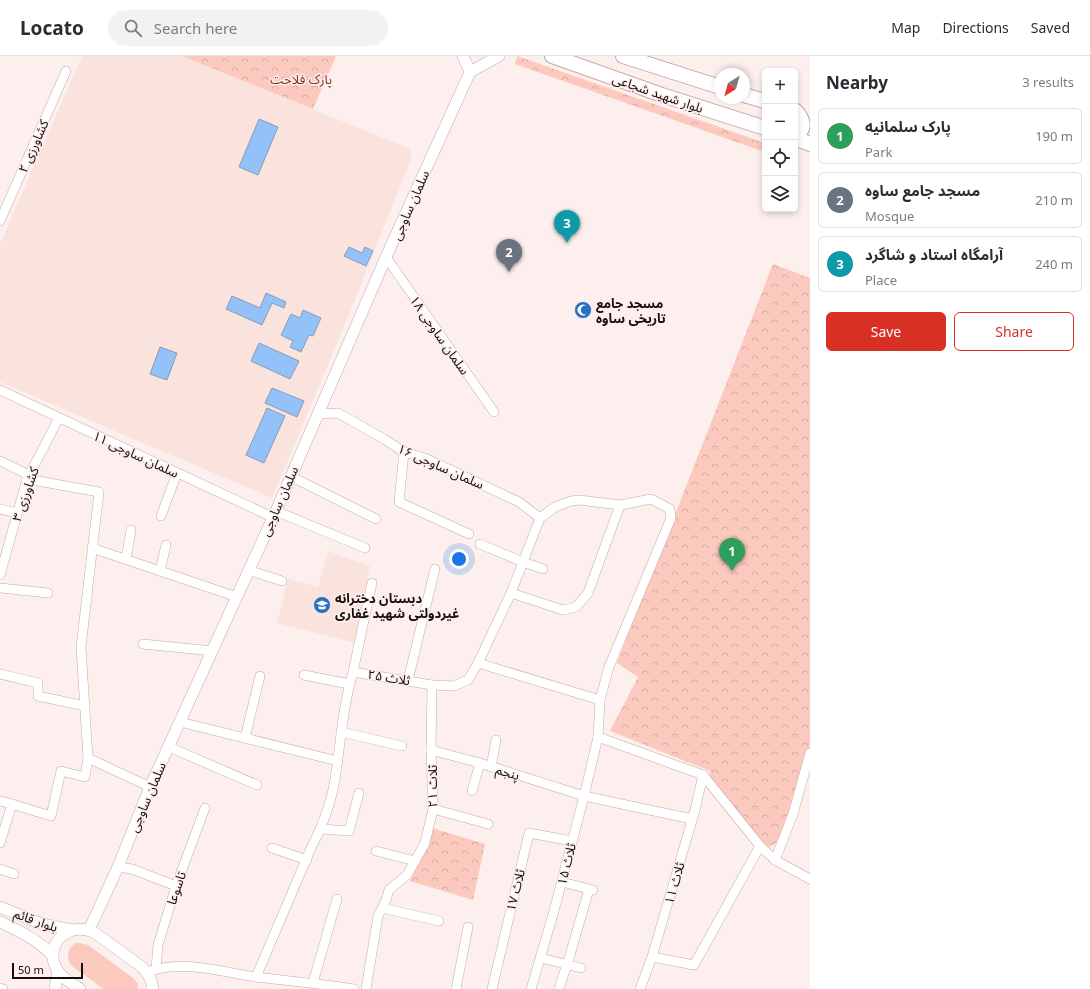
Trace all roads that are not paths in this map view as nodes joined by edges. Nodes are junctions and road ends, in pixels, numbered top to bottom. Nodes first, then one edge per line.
1 (463, 56) edge
2 (499, 56) edge
3 (552, 56) edge
4 (623, 56) edge
5 (66, 71) dead end
6 (470, 72) junction
7 (714, 85) edge
8 (750, 97) edge
9 (762, 100) edge
10 (798, 112) edge
11 (798, 114) edge
12 (810, 116) edge
13 (762, 127) edge
14 (798, 133) edge
15 (798, 139) edge
16 (810, 144) edge
17 (0, 222) edge
18 (386, 258) junction
19 (0, 390) edge
20 (494, 412) dead end
21 (318, 414) junction
22 (59, 418) junction
23 (404, 452) junction
24 (0, 461) edge
25 (177, 473) junction
26 (290, 476) junction
27 (28, 477) junction
28 (620, 505) junction
29 (0, 509) edge
30 (18, 513) junction
31 (274, 514) junction
32 (161, 516) dead end
33 (540, 518) junction
34 (376, 519) dead end
35 (131, 530) dead end
36 (469, 534) dead end
37 (166, 544) dead end
38 (480, 544) dead end
39 (92, 548) junction
40 (365, 548) dead end
41 (126, 559) junction
42 (523, 562) junction
43 (435, 568) dead end
44 (543, 569) dead end
45 (248, 570) junction
46 (160, 571) junction
47 (0, 575) edge
48 (282, 581) dead end
49 (372, 583) dead end
50 (0, 588) edge
51 (48, 593) dead end
52 (511, 593) junction
53 (237, 597) junction
54 (143, 644) dead end
55 (213, 651) junction
56 (478, 663) junction
57 (353, 672) junction
58 (0, 674) edge
59 (304, 675) dead end
60 (260, 676) dead end
61 (408, 680) junction
62 (349, 684) junction
63 (432, 685) junction
64 (600, 700) junction
65 (85, 706) junction
66 (180, 722) junction
67 (341, 732) junction
68 (598, 737) junction
69 (250, 739) junction
70 (496, 740) dead end
71 (402, 746) dead end
72 (169, 747) junction
73 (432, 750) junction
74 (810, 753) edge
75 (88, 758) junction
76 (338, 761) junction
77 (480, 764) junction
78 (491, 767) junction
79 (703, 775) junction
80 (257, 785) dead end
81 (150, 787) junction
82 (472, 791) dead end
83 (359, 793) dead end
84 (584, 796) junction
85 (0, 800) edge
86 (12, 804) junction
87 (205, 808) dead end
88 (434, 809) junction
89 (692, 819) junction
90 (488, 824) dead end
91 (321, 829) junction
92 (572, 841) junction
93 (0, 843) edge
94 (760, 846) junction
95 (272, 848) dead end
96 (376, 850) dead end
97 (307, 860) junction
98 (775, 860) junction
99 (415, 861) junction
100 (118, 867) junction
101 (0, 869) edge
102 (14, 874) dead end
103 (810, 879) edge
104 (562, 882) junction
105 (176, 886) junction
106 (337, 899) dead end
107 (0, 907) edge
108 (382, 908) junction
109 (439, 921) dead end
110 (0, 922) edge
111 (468, 927) dead end
112 (72, 930) junction
113 (89, 930) junction
114 (53, 956) junction
115 (652, 957) junction
116 (541, 958) junction
117 (567, 965) junction
118 (581, 968) dead end
119 (152, 971) junction
120 (58, 972) junction
121 (256, 977) junction
122 (313, 983) junction
123 (285, 985) edge
124 (0, 988) edge
125 (3, 989) edge
126 (55, 989) edge
127 (80, 989) edge
128 (153, 989) edge
129 (354, 989) edge
130 (366, 989) edge
131 (456, 989) edge
132 (492, 989) edge
133 (531, 989) edge
134 (559, 989) edge
135 (640, 989) edge

1 - 6 street
2 - 6 street
3 - 13 main road, بلوار شهید شجاعی
4 - 7 main road, بلوار شهید شجاعی
5 - 17 street, کشاورزی ۲
6 - 18 street, سلمان ساوجی
8 - 9 main road
10 - 12 main road
11 - 14 main road
15 - 16 main road
18 - 20 street, سلمان ساوجی ۱۸
18 - 21 street, سلمان ساوجی
19 - 22 street, سلمان ساوجی ۱۱
21 - 23 street, سلمان ساوجی ۱۶
21 - 26 street, سلمان ساوجی
22 - 25 street, سلمان ساوجی ۱۱
22 - 27 street, کشاورزی ۳
23 - 33 street, سلمان ساوجی ۱۶
23 - 36 street
24 - 27 street
25 - 31 street, سلمان ساوجی ۱۱
25 - 32 street
26 - 31 street, سلمان ساوجی
26 - 34 street
27 - 30 street, کشاورزی ۳
27 - 39 street
28 - 33 street
28 - 52 street
28 - 64 street, ثلاث ۱۵
29 - 30 street
30 - 47 street, کشاورزی ۳
31 - 40 street, سلمان ساوجی ۱۱
31 - 45 street, سلمان ساوجی
33 - 42 street, ثلاث ۲۵
35 - 41 street
37 - 46 street
38 - 42 street
39 - 41 street
39 - 65 street
41 - 46 street
42 - 44 street
42 - 52 street, ثلاث ۲۵
43 - 61 street
45 - 48 street
45 - 53 street, سلمان ساوجی
46 - 53 street
49 - 57 street
50 - 51 street
52 - 56 street, ثلاث ۲۵
53 - 55 street, سلمان ساوجی
54 - 55 street
55 - 66 street, سلمان ساوجی
56 - 63 street, ثلاث ۲۵
56 - 64 street
57 - 61 street, ثلاث ۲۵
57 - 62 street, ثلاث ۲۵
58 - 65 street
59 - 62 street
60 - 69 street
61 - 63 street, ثلاث ۲۵
62 - 67 street, ثلاث ۲۵
63 - 73 street, ثلاث ۲۱
64 - 68 street, ثلاث ۱۵
65 - 75 street
66 - 69 street
66 - 72 street, سلمان ساوجی
67 - 71 street
67 - 76 street, ثلاث ۲۵
68 - 79 street
68 - 84 street, ثلاث ۱۵
69 - 76 street
70 - 78 street
72 - 80 street
72 - 81 street, سلمان ساوجی
73 - 77 street, پنجم
73 - 88 street, ثلاث ۲۱
74 - 98 street
75 - 81 street
75 - 86 street
76 - 91 street, ثلاث ۲۵
77 - 78 street, پنجم
77 - 82 street
78 - 84 street, پنجم
79 - 89 street, ثلاث ۱۱
79 - 94 street
81 - 100 street, سلمان ساوجی
83 - 91 street
84 - 89 street, پنجم
84 - 92 street, ثلاث ۱۵
85 - 86 street
86 - 93 street
87 - 105 street, تاسوعا
88 - 90 street
88 - 99 street, ثلاث ۲۱
89 - 115 street, ثلاث ۱۱
91 - 97 street, ثلاث ۲۵
92 - 104 street, ثلاث ۱۵
92 - 132 street, ثلاث ۱۷
94 - 98 street
94 - 115 street
95 - 97 street
96 - 99 street
97 - 121 street, ثلاث ۲۵
98 - 103 street
99 - 108 street, ثلاث ۲۱
100 - 105 street
100 - 113 street, سلمان ساوجی
101 - 102 street
104 - 116 street, ثلاث ۱۵
104 - 117 street
105 - 119 street, تاسوعا
106 - 122 street
107 - 112 street, بلوار قائم
108 - 109 street
108 - 130 street, ثلاث ۲۱
110 - 114 street, بلوار قائم
111 - 131 street
112 - 113 street, بلوار قائم
112 - 114 street
113 - 119 street
114 - 120 street
115 - 135 street, ثلاث ۱۱
116 - 117 street
116 - 133 street, ثلاث ۱۵
117 - 118 street
117 - 134 street
119 - 121 street
119 - 128 street
120 - 126 street
120 - 127 street
121 - 123 street
122 - 123 street
122 - 129 street
124 - 125 street

